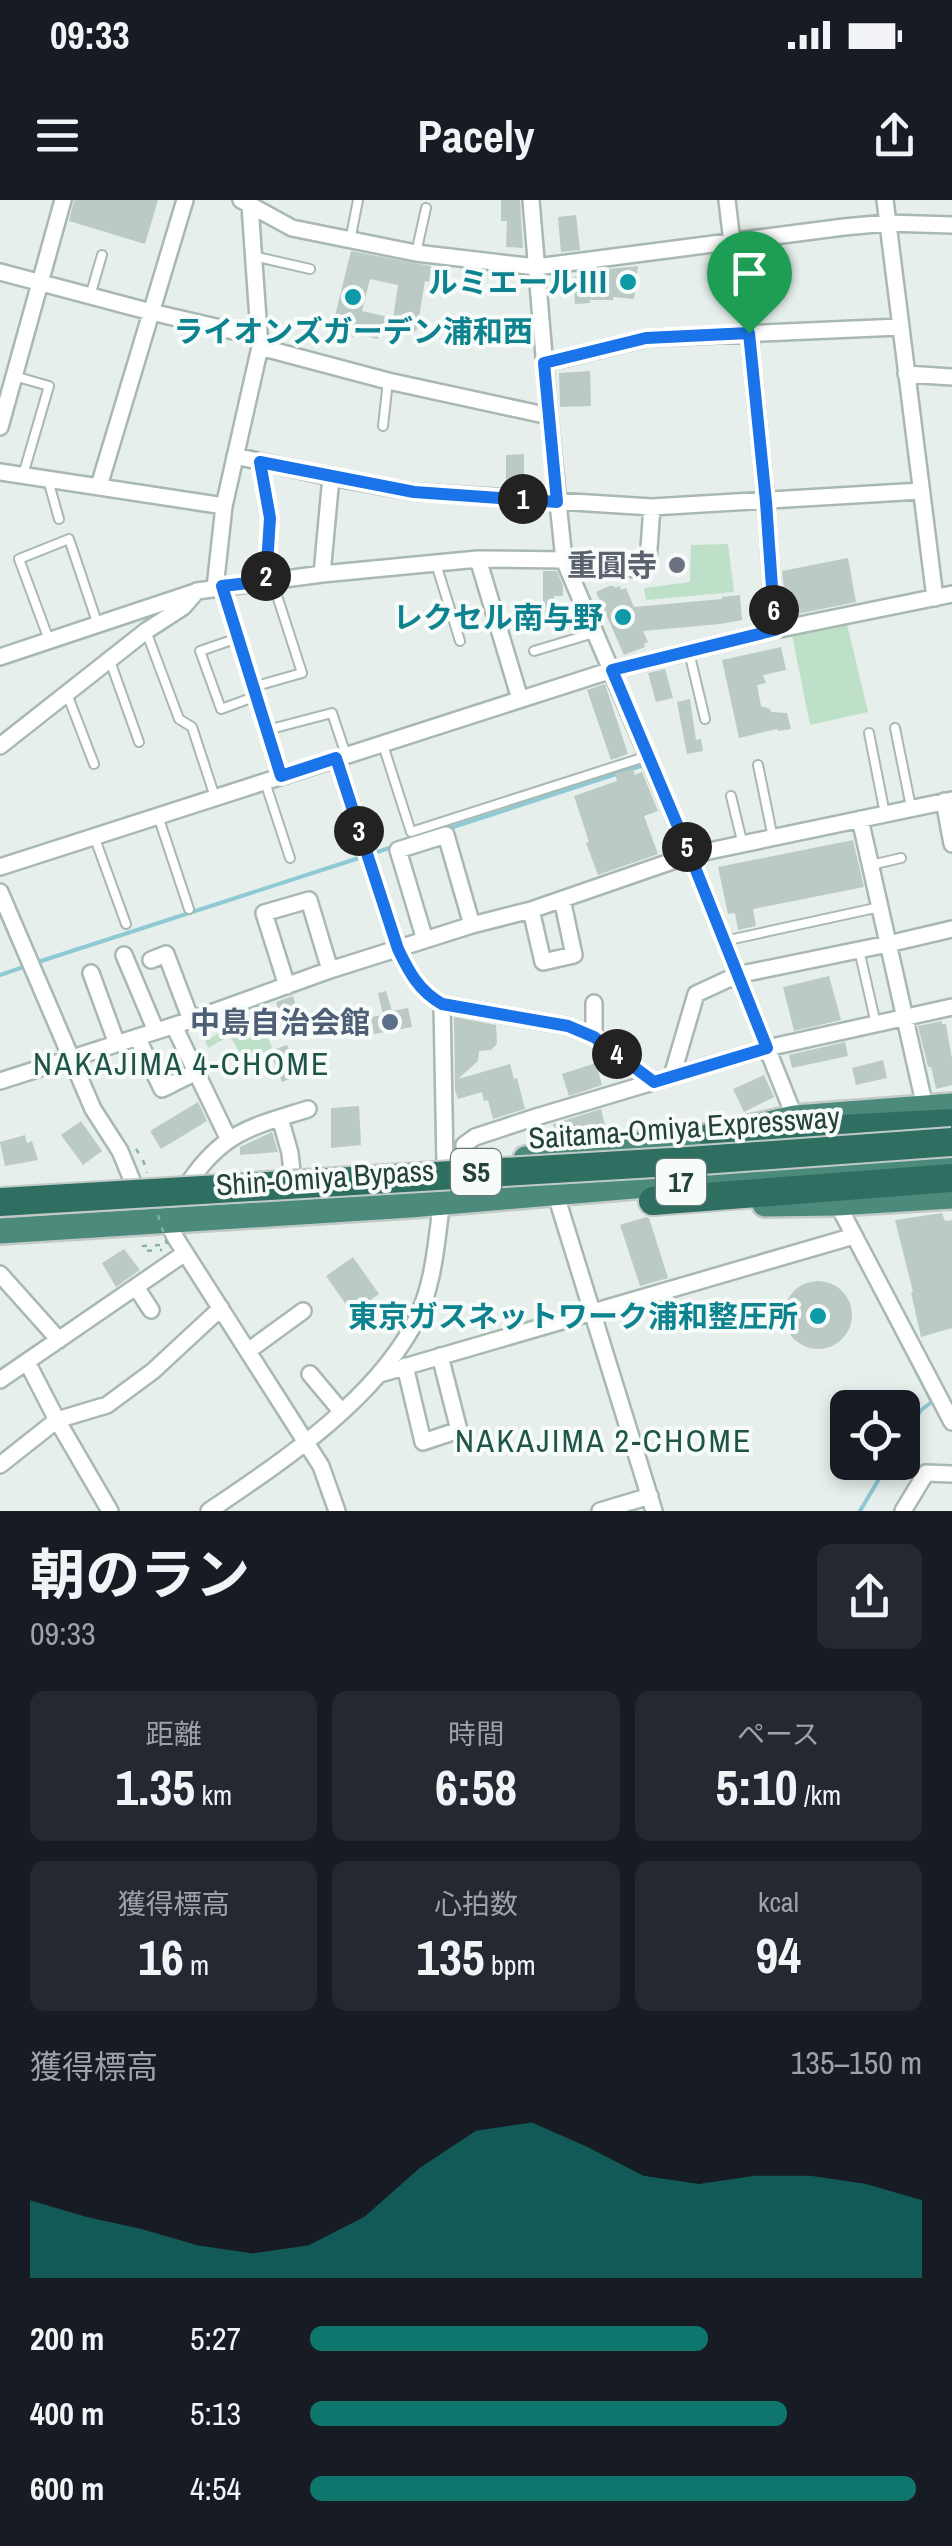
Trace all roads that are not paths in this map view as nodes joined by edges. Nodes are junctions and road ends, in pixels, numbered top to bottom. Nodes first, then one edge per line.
1 (63, 200) edge
2 (185, 200) edge
3 (358, 200) edge
4 (531, 200) edge
5 (728, 200) edge
6 (885, 200) edge
7 (246, 203) edge
8 (426, 208) dead end
9 (888, 223) junction
10 (952, 224) edge
11 (350, 241) junction
12 (732, 242) junction
13 (416, 253) junction
14 (102, 256) dead end
15 (253, 256) junction
16 (536, 268) junction
17 (310, 269) dead end
18 (0, 272) edge
19 (40, 282) junction
20 (90, 296) junction
21 (151, 312) junction
22 (900, 327) junction
23 (749, 333) junction
24 (259, 342) junction
25 (544, 363) junction
26 (906, 374) junction
27 (14, 376) junction
28 (952, 377) edge
29 (388, 380) junction
30 (548, 416) junction
31 (383, 426) dead end
32 (0, 427) edge
33 (235, 456) junction
34 (260, 462) junction
35 (0, 472) edge
36 (23, 475) junction
37 (331, 477) junction
38 (47, 479) junction
39 (99, 486) junction
40 (921, 491) junction
41 (557, 502) junction
42 (766, 502) junction
43 (224, 506) junction
44 (652, 507) junction
45 (59, 519) dead end
46 (478, 559) junction
47 (565, 562) junction
48 (436, 564) junction
49 (322, 574) junction
50 (269, 580) junction
51 (219, 587) junction
52 (197, 591) junction
53 (952, 594) edge
54 (935, 598) junction
55 (98, 626) junction
56 (146, 630) junction
57 (775, 630) junction
58 (594, 633) junction
59 (238, 638) junction
60 (49, 641) junction
61 (460, 641) dead end
62 (534, 651) dead end
63 (689, 652) junction
64 (0, 657) edge
65 (110, 659) junction
66 (612, 670) junction
67 (255, 692) junction
68 (66, 693) junction
69 (520, 699) junction
70 (705, 719) dead end
71 (895, 728) dead end
72 (267, 730) junction
73 (869, 732) dead end
74 (138, 742) dead end
75 (382, 743) junction
76 (0, 746) edge
77 (648, 756) junction
78 (341, 757) junction
79 (94, 764) dead end
80 (758, 765) dead end
81 (273, 779) junction
82 (732, 796) dead end
83 (216, 797) junction
84 (948, 800) edge
85 (911, 808) junction
86 (885, 814) junction
87 (158, 816) junction
88 (860, 820) junction
89 (94, 836) junction
90 (773, 838) junction
91 (952, 844) edge
92 (743, 845) junction
93 (690, 855) junction
94 (290, 858) dead end
95 (901, 858) dead end
96 (871, 866) junction
97 (0, 867) edge
98 (0, 892) edge
99 (562, 900) junction
100 (880, 907) junction
101 (189, 909) dead end
102 (530, 910) junction
103 (126, 924) dead end
104 (472, 925) junction
105 (952, 928) edge
106 (425, 940) junction
107 (724, 941) junction
108 (888, 944) junction
109 (398, 949) junction
110 (859, 950) junction
111 (124, 956) dead end
112 (151, 960) dead end
113 (330, 970) junction
114 (91, 973) dead end
115 (737, 975) junction
116 (286, 986) junction
117 (594, 1002) dead end
118 (442, 1004) junction
119 (952, 1007) edge
120 (905, 1017) junction
121 (191, 1020) junction
122 (876, 1024) junction
123 (174, 1026) junction
124 (156, 1031) junction
125 (138, 1037) junction
126 (594, 1037) junction
127 (117, 1044) junction
128 (767, 1048) junction
129 (71, 1058) junction
130 (196, 1072) junction
131 (672, 1076) junction
132 (0, 1081) edge
133 (654, 1082) junction
134 (952, 1106) edge
135 (925, 1108) junction
136 (308, 1109) dead end
137 (280, 1118) junction
138 (952, 1123) edge
139 (803, 1124) junction
140 (713, 1136) joint
141 (228, 1138) junction
142 (952, 1143) edge
143 (464, 1145) dead end
144 (952, 1160) edge
145 (511, 1161) junction
146 (445, 1164) junction
147 (292, 1172) junction
148 (952, 1178) edge
149 (190, 1181) junction
150 (134, 1186) junction
151 (0, 1194) edge
152 (826, 1195) junction
153 (952, 1196) edge
154 (653, 1201) joint
155 (0, 1202) edge
156 (410, 1204) junction
157 (559, 1205) junction
158 (440, 1207) junction
159 (0, 1220) edge
160 (0, 1231) edge
161 (854, 1236) junction
162 (167, 1238) junction
163 (186, 1253) junction
164 (0, 1274) edge
165 (136, 1287) junction
166 (221, 1308) junction
167 (150, 1310) dead end
168 (303, 1311) dead end
169 (592, 1312) junction
170 (59, 1340) junction
171 (248, 1350) junction
172 (440, 1356) junction
173 (27, 1362) junction
174 (404, 1366) junction
175 (310, 1374) dead end
176 (380, 1374) junction
177 (0, 1380) edge
178 (948, 1405) edge
179 (341, 1411) junction
180 (57, 1420) junction
181 (952, 1422) edge
182 (307, 1444) junction
183 (0, 1465) edge
184 (952, 1474) edge
185 (652, 1504) edge
186 (110, 1511) edge
187 (210, 1511) edge
188 (337, 1511) edge
189 (600, 1511) edge
190 (903, 1511) edge

1 - 19 street
2 - 21 street
3 - 11 lane
4 - 16 street
5 - 12 street
6 - 9 street
7 - 11 street
7 - 15 street
8 - 13 lane
9 - 10 street
9 - 12 street
9 - 22 street
11 - 13 street
12 - 16 street
13 - 16 street
14 - 20 lane
15 - 17 lane
15 - 24 street
16 - 25 street
18 - 19 street
19 - 20 street
19 - 27 street
20 - 21 street
21 - 24 street
21 - 39 street
22 - 23 street
22 - 26 street
23 - 25 street
23 - 42 street
24 - 29 street
24 - 33 street
25 - 30 street
26 - 28 street
26 - 40 street
27 - 32 street
27 - 36 lane
29 - 30 street
29 - 31 lane
30 - 41 street
33 - 34 street
33 - 43 street
34 - 37 street
34 - 50 lane
35 - 36 street
36 - 38 street
37 - 41 street
37 - 49 street
38 - 39 street
38 - 45 lane
39 - 43 street
40 - 42 street
40 - 54 street
41 - 44 street
41 - 47 street
42 - 44 street
42 - 57 street
43 - 51 street
44 - 47 street
46 - 47 street
46 - 48 street
46 - 69 street
47 - 58 street
48 - 49 street
48 - 61 lane
49 - 50 street
50 - 51 street
50 - 67 lane
51 - 52 street
51 - 59 lane
52 - 55 street
52 - 56 street
53 - 54 street
54 - 57 street
55 - 60 street
55 - 60 lane
56 - 65 street
56 - 83 lane
57 - 63 street
58 - 62 lane
58 - 66 street
59 - 67 lane
59 - 67 lane
60 - 64 street
63 - 66 street
63 - 70 lane
65 - 68 street
65 - 74 lane
66 - 69 street
66 - 77 street
67 - 72 lane
68 - 76 street
68 - 79 lane
69 - 75 street
71 - 85 lane
72 - 78 lane
72 - 81 lane
73 - 86 lane
75 - 77 lane
75 - 78 street
77 - 93 street
78 - 81 street
78 - 109 street
80 - 90 lane
81 - 83 street
81 - 94 lane
82 - 92 lane
83 - 87 street
84 - 85 street
84 - 91 street
85 - 86 street
86 - 88 street
87 - 89 street
87 - 101 lane
88 - 90 street
88 - 96 street
89 - 97 street
89 - 103 lane
90 - 92 street
92 - 93 street
93 - 99 street
93 - 107 street
95 - 96 lane
96 - 100 street
98 - 129 street
99 - 102 street
99 - 102 street
100 - 107 lane
100 - 108 street
102 - 104 street
104 - 106 street
104 - 106 street
105 - 108 street
106 - 109 street
107 - 115 street
108 - 110 street
108 - 120 street
109 - 113 street
109 - 118 street
110 - 115 street
110 - 122 lane
111 - 124 street
112 - 121 street
113 - 116 street
113 - 116 street
114 - 127 street
115 - 128 street
115 - 131 street
116 - 121 street
117 - 126 street
118 - 126 street
118 - 146 street
119 - 120 street
120 - 122 street
120 - 135 street
121 - 123 street
122 - 128 street
123 - 124 street
123 - 130 street
124 - 125 street
125 - 127 street
125 - 130 street
126 - 133 street
127 - 129 street
128 - 131 street
128 - 139 street
129 - 132 street
129 - 150 street
130 - 141 street
131 - 133 street
133 - 143 street
134 - 135 highway
135 - 139 highway
136 - 137 street
137 - 141 street
137 - 147 street
138 - 139 highway
139 - 140 highway
140 - 145 highway, 17
141 - 149 street
142 - 145 highway, Shin-Omiya Bypass / 17
142 - 155 highway, Saitama-Omiya Expressway / S5, bridge
144 - 156 highway, Shin-Omiya Bypass / 17
144 - 159 highway, Saitama-Omiya Expressway / S5
145 - 146 highway, Shin-Omiya Bypass / 17
146 - 147 highway, Shin-Omiya Bypass / 17
147 - 149 highway, Shin-Omiya Bypass / 17
148 - 152 highway
149 - 150 highway, Shin-Omiya Bypass / 17
150 - 151 highway, Shin-Omiya Bypass / 17
152 - 153 highway
152 - 154 highway
152 - 161 street
154 - 157 highway, 17
156 - 158 highway, 17
156 - 162 highway, Shin-Omiya Bypass / 17
157 - 158 highway, 17
157 - 169 street
158 - 176 street
160 - 162 highway, Shin-Omiya Bypass / 17
161 - 169 street
161 - 178 street
162 - 163 street
163 - 165 street
163 - 166 street
164 - 170 street
165 - 167 street
165 - 170 street
166 - 171 street
166 - 180 street
168 - 171 street
169 - 172 street
169 - 185 street
170 - 173 street
171 - 182 street
172 - 174 street
172 - 174 street
173 - 177 street
173 - 180 street
174 - 176 street
175 - 179 street
176 - 179 street
178 - 181 street
179 - 182 street
180 - 183 street
180 - 186 street
182 - 187 street
182 - 188 street
184 - 190 street
185 - 189 street

